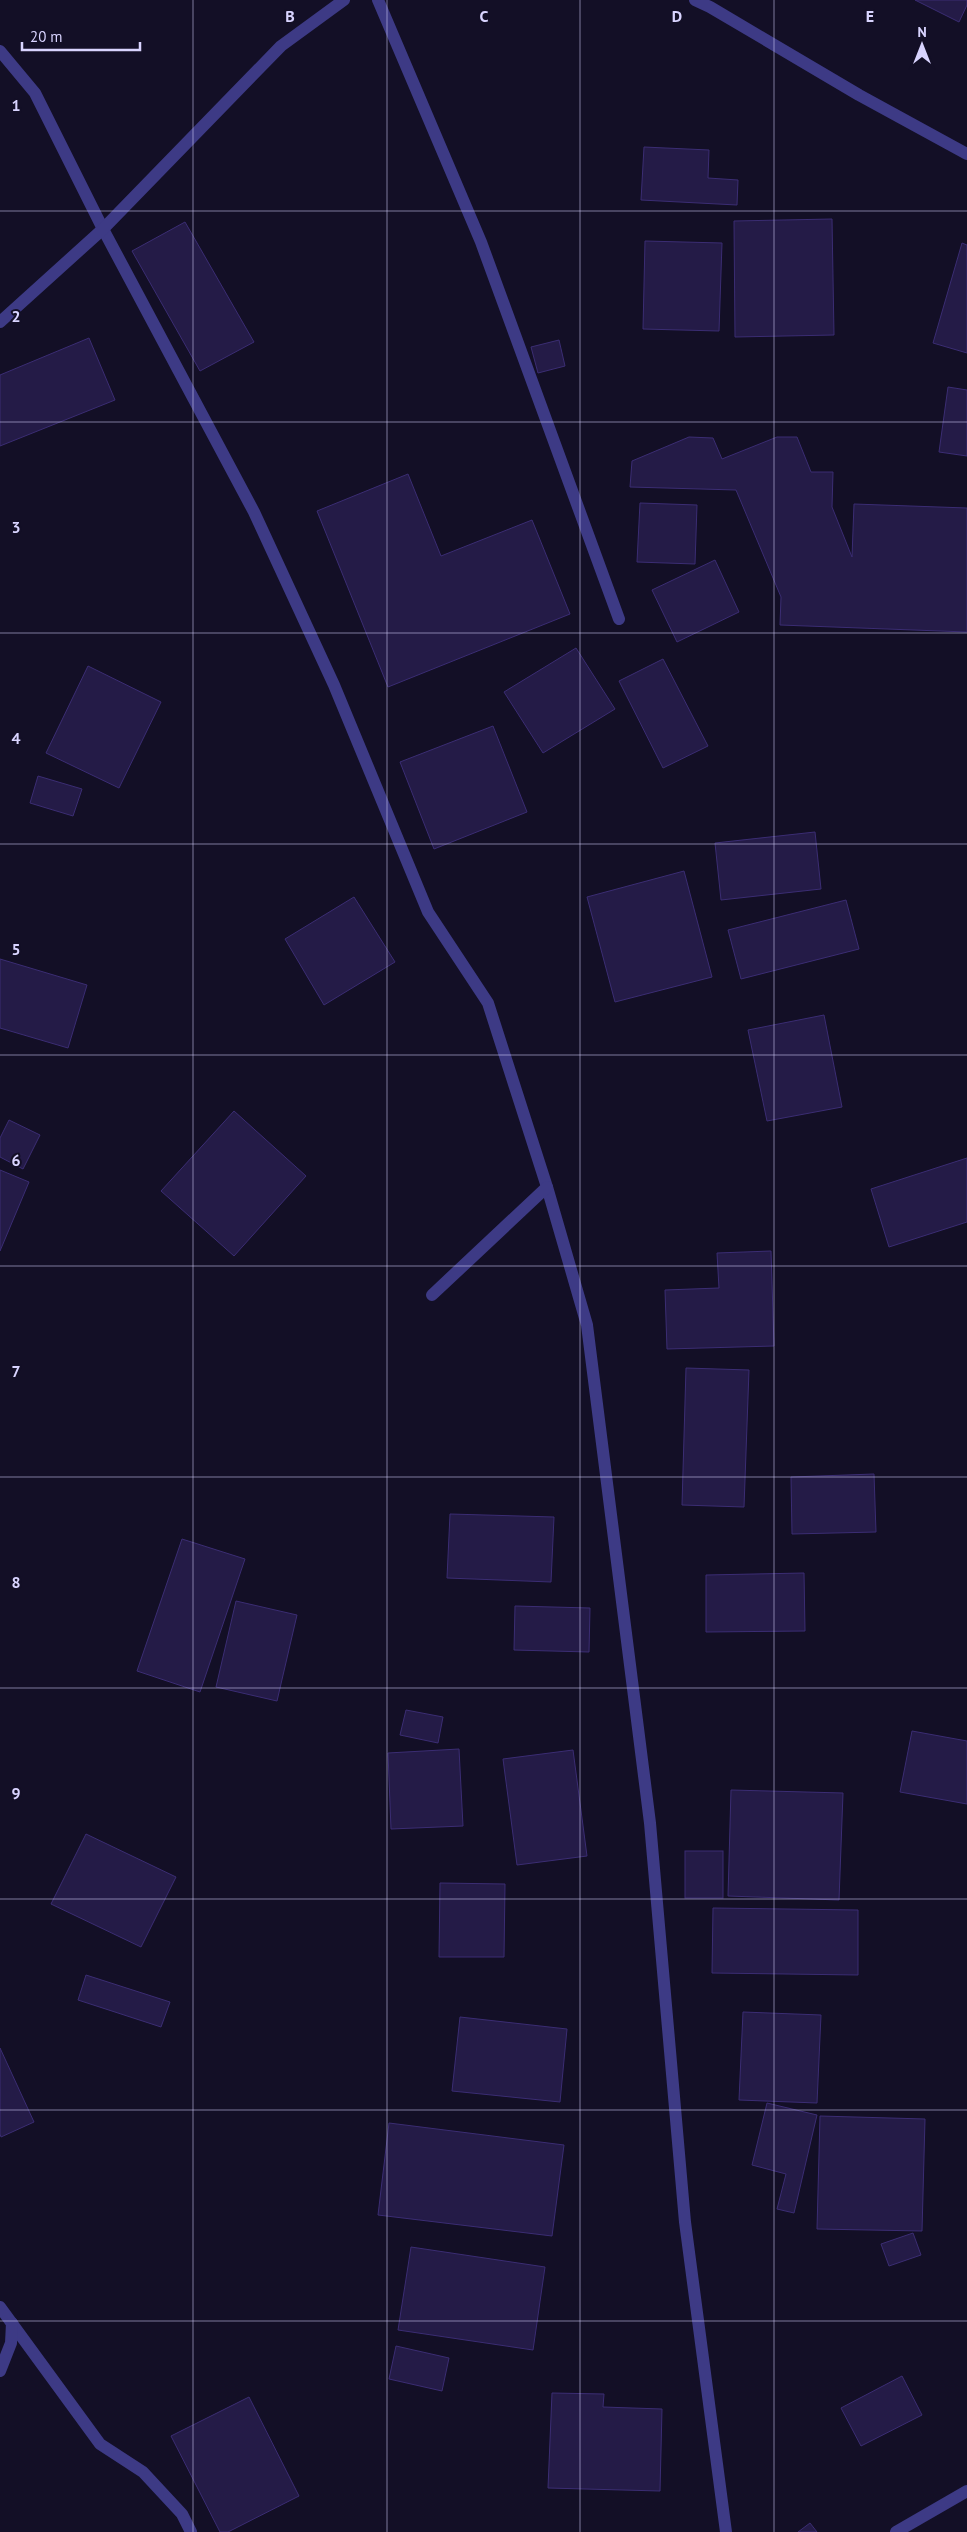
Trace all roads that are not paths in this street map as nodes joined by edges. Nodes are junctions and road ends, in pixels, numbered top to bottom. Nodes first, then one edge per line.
1 (344, 0) edge
2 (378, 0) edge
3 (695, 0) edge
4 (0, 51) edge
5 (967, 154) edge
6 (103, 230) junction
7 (0, 322) edge
8 (619, 619) dead end
9 (546, 1187) junction
10 (432, 1295) dead end
11 (0, 2307) edge
12 (12, 2323) junction
13 (0, 2371) edge
14 (967, 2491) edge
15 (190, 2532) edge
16 (726, 2532) edge
17 (896, 2532) edge

1 - 6 street
2 - 8 street
3 - 5 street
4 - 6 street
6 - 7 street
6 - 9 street
9 - 10 street
9 - 16 street
11 - 12 street
12 - 13 street
12 - 15 street
14 - 17 street

